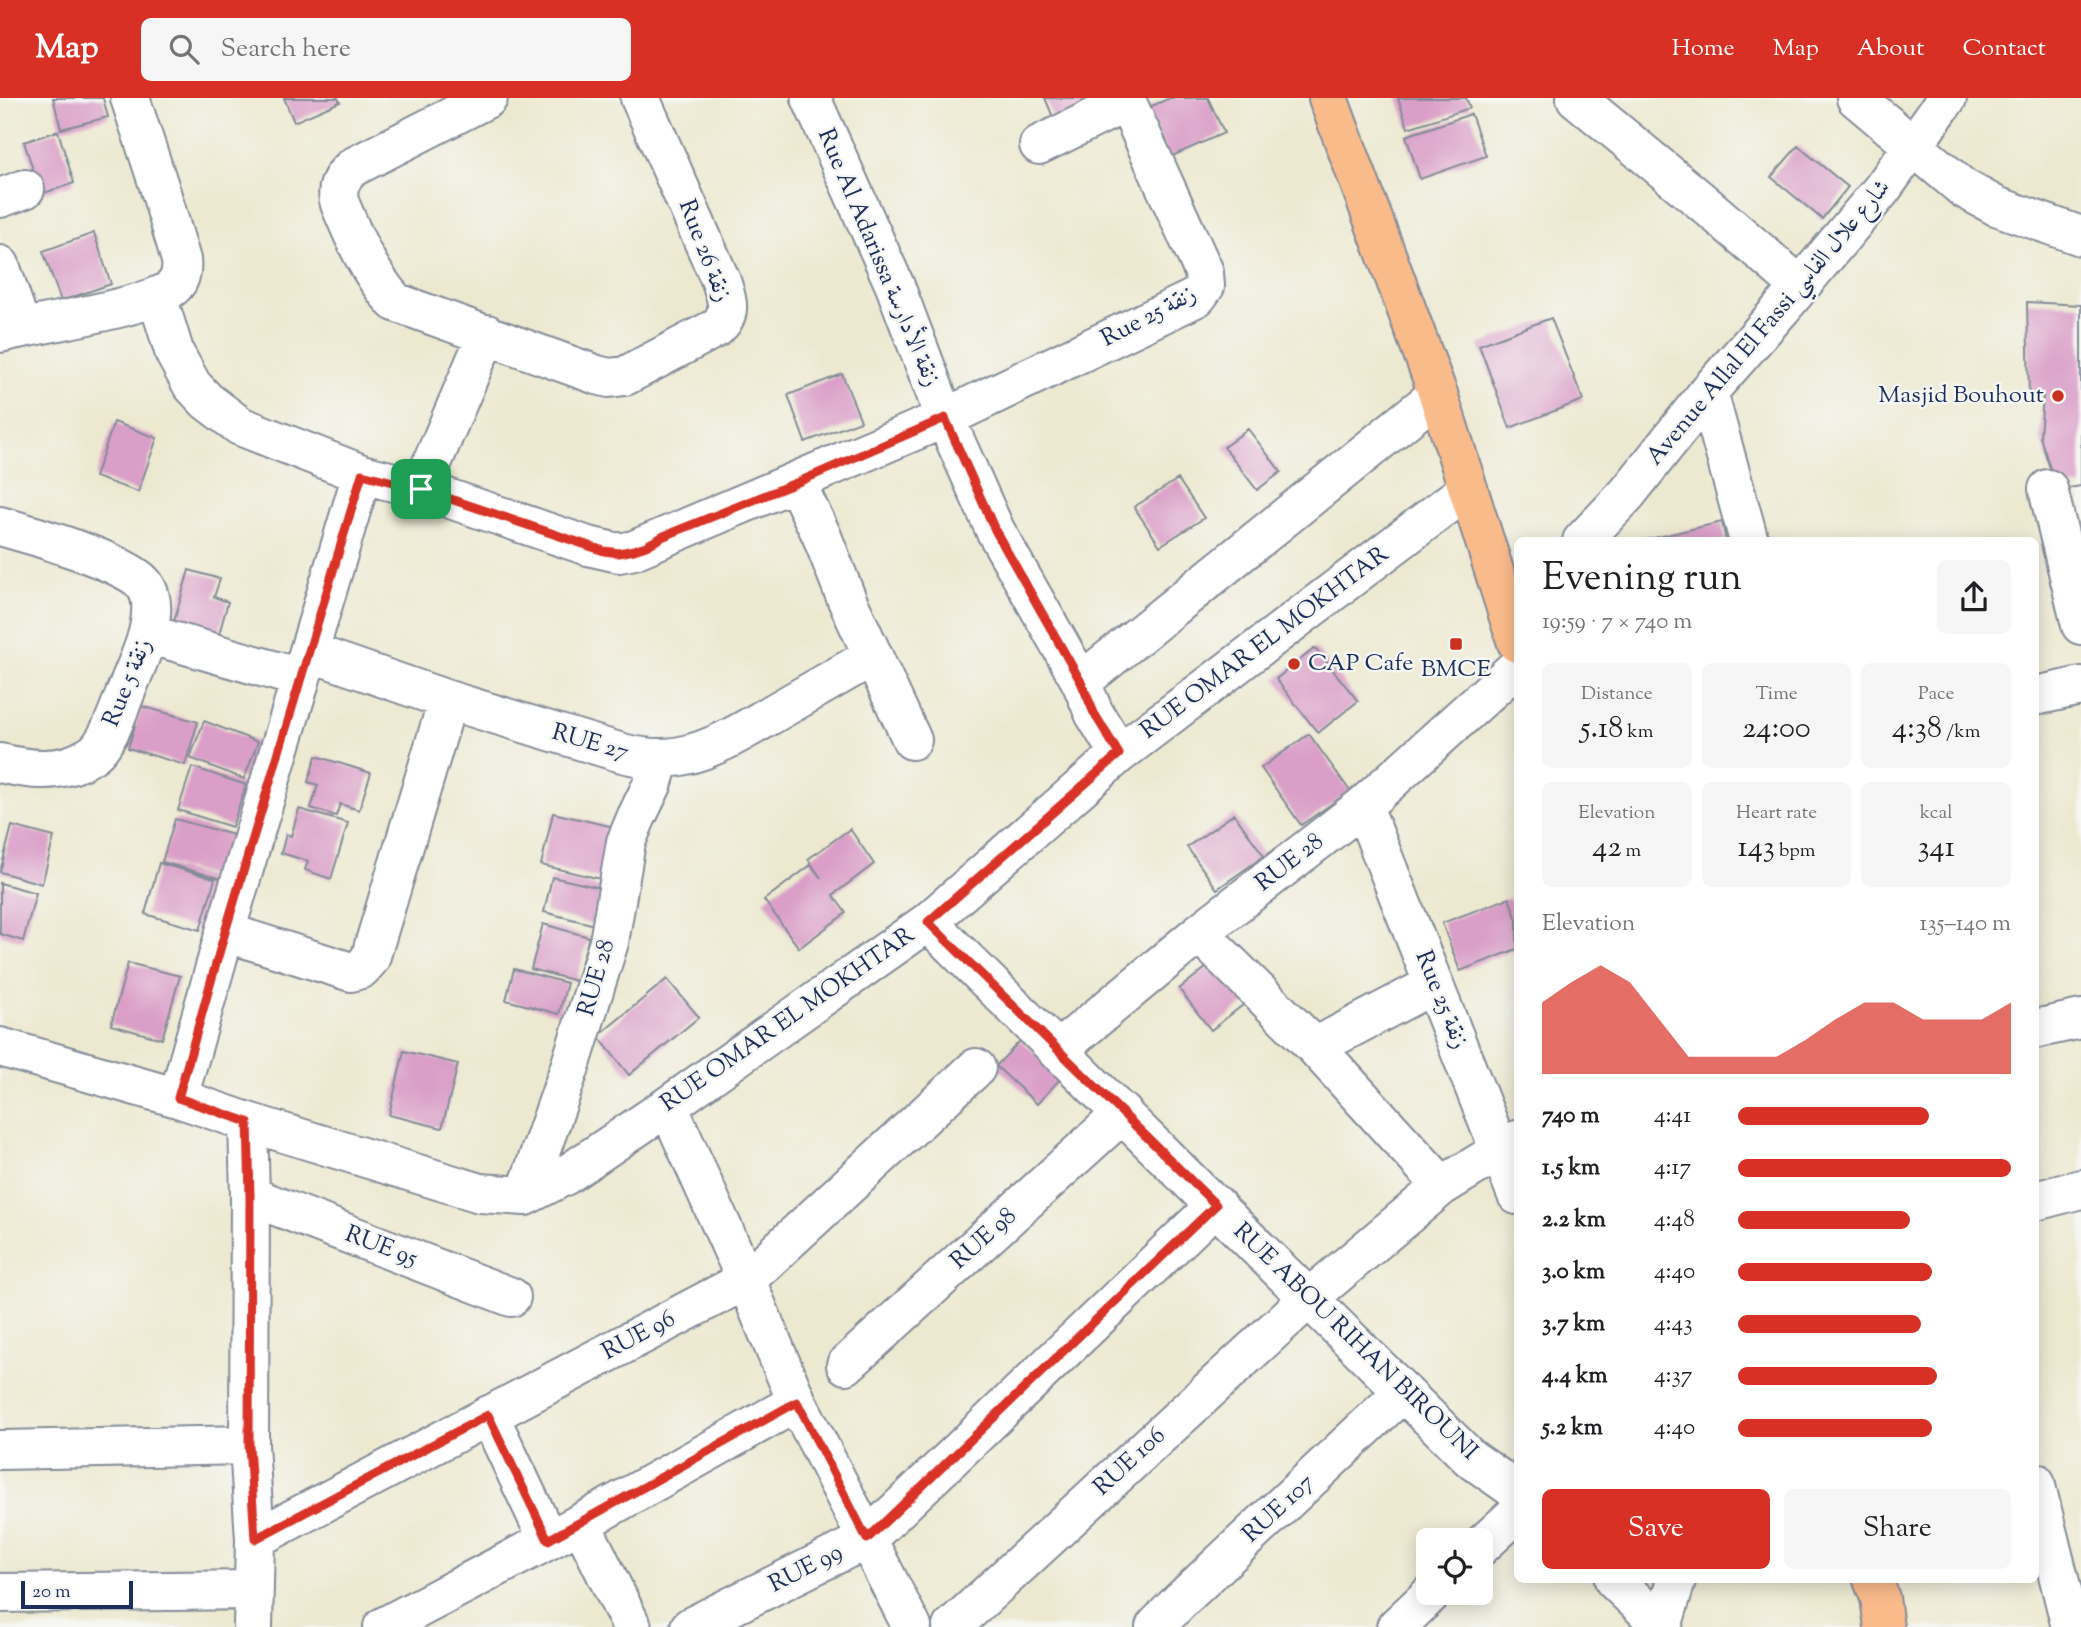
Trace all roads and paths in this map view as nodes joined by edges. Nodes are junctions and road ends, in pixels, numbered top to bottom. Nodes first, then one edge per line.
1 (130, 98) edge
2 (640, 98) edge
3 (811, 98) edge
4 (1328, 98) edge
5 (1576, 98) edge
6 (1856, 98) edge
7 (1947, 98) edge
8 (1126, 100) edge
9 (471, 102) edge
10 (1039, 145) dead end
11 (1914, 146) junction
12 (2081, 236) edge
13 (0, 265) edge
14 (1800, 286) junction
15 (158, 296) junction
16 (10, 330) edge
17 (488, 334) junction
18 (1708, 392) junction
19 (1438, 394) junction
20 (945, 418) junction
21 (362, 474) junction
22 (796, 483) junction
23 (421, 489) junction
24 (1468, 489) junction
25 (2048, 489) dead end
26 (0, 526) edge
27 (1586, 537) edge
28 (1748, 537) edge
29 (1514, 619) edge
30 (2081, 625) edge
31 (148, 634) junction
32 (873, 656) junction
33 (305, 665) junction
34 (1514, 670) edge
35 (1081, 682) junction
36 (2081, 686) edge
37 (2039, 695) edge
38 (449, 700) junction
39 (912, 740) dead end
40 (1119, 754) junction
41 (660, 758) junction
42 (0, 763) edge
43 (1363, 806) junction
44 (928, 922) junction
45 (225, 932) junction
46 (1199, 933) junction
47 (1434, 984) junction
48 (2081, 1019) edge
49 (2039, 1028) edge
50 (1315, 1047) junction
51 (1057, 1051) junction
52 (2, 1054) edge
53 (976, 1068) dead end
54 (178, 1098) junction
55 (668, 1106) junction
56 (1123, 1113) junction
57 (248, 1122) junction
58 (1508, 1144) edge
59 (1514, 1178) edge
60 (1442, 1186) junction
61 (2081, 1189) edge
62 (250, 1196) junction
63 (525, 1196) junction
64 (2039, 1200) edge
65 (1216, 1205) junction
66 (746, 1280) junction
67 (511, 1297) dead end
68 (1309, 1298) junction
69 (846, 1365) dead end
70 (1403, 1392) junction
71 (797, 1402) junction
72 (488, 1415) junction
73 (249, 1445) junction
74 (0, 1450) edge
75 (1514, 1489) edge
76 (2039, 1498) edge
77 (1514, 1516) edge
78 (565, 1531) junction
79 (1493, 1536) edge
80 (255, 1539) junction
81 (867, 1539) junction
82 (1621, 1583) edge
83 (1874, 1583) edge
84 (254, 1590) junction
85 (0, 1592) edge
86 (1671, 1603) edge
87 (1419, 1605) edge
88 (253, 1627) edge
89 (383, 1627) edge
90 (632, 1627) edge
91 (690, 1627) edge
92 (912, 1627) edge
93 (952, 1627) edge
94 (1156, 1627) edge
95 (1396, 1627) edge
96 (1884, 1627) edge
97 (2071, 1627) edge

1 - 15 street
2 - 17 street, Rue 26 زنقة
3 - 20 street, Rue Al Adarissa زنقة الأدارسة
4 - 19 main road
5 - 14 street
6 - 11 street
7 - 11 street, Avenue Allal El Fassi شارع علال الفاسي
8 - 10 street
8 - 20 street, Rue 25 زنقة
9 - 17 street, Rue 26 زنقة
11 - 12 street
11 - 14 street, Avenue Allal El Fassi شارع علال الفاسي
13 - 16 street
14 - 18 street, Avenue Allal El Fassi شارع علال الفاسي
15 - 16 street
15 - 21 street
17 - 23 street
18 - 27 street, Avenue Allal El Fassi شارع علال الفاسي
18 - 28 street
19 - 24 main road
19 - 35 street
20 - 22 street
20 - 35 street, Rue Al Adarissa زنقة الأدارسة
21 - 23 street
21 - 33 street
22 - 23 street
22 - 32 street
24 - 29 main road
24 - 40 street, RUE OMAR EL MOKHTAR
25 - 30 street
26 - 31 street, Rue 5 زنقة
31 - 33 street, RUE 27
31 - 42 street, Rue 5 زنقة
32 - 39 street
32 - 41 street, RUE 27
33 - 38 street, RUE 27
33 - 45 street
34 - 43 street, RUE 28
35 - 40 street, Rue Al Adarissa زنقة الأدارسة
36 - 37 street
38 - 41 street, RUE 27
38 - 45 street
40 - 44 street, RUE OMAR EL MOKHTAR
41 - 63 street, RUE 28
43 - 46 street, RUE 28
43 - 47 street, Rue 25 زنقة
44 - 51 street, RUE ABOU RIHAN BIROUNI
44 - 55 street, RUE OMAR EL MOKHTAR
45 - 54 street
46 - 50 street
46 - 51 street, RUE 28
47 - 50 street
47 - 58 street, Rue 25 زنقة
48 - 49 street
50 - 60 street
51 - 56 street, RUE ABOU RIHAN BIROUNI
52 - 54 street
53 - 66 street, RUE 96
54 - 57 street
55 - 63 street, RUE OMAR EL MOKHTAR
55 - 66 street
56 - 65 street, RUE ABOU RIHAN BIROUNI
56 - 69 street, RUE 98
57 - 62 street
57 - 63 street
58 - 59 street, Rue 25 زنقة
58 - 60 street
60 - 68 street, RUE 106
61 - 64 street
62 - 67 street, RUE 95
62 - 73 street
65 - 68 street, RUE ABOU RIHAN BIROUNI
65 - 81 street, RUE 99
66 - 71 street
66 - 72 street, RUE 96
68 - 70 street, RUE ABOU RIHAN BIROUNI
68 - 93 street, RUE 106
70 - 75 street, RUE ABOU RIHAN BIROUNI
70 - 94 street, RUE 107
71 - 78 street
71 - 81 street
72 - 78 street
72 - 80 street, RUE 96
73 - 74 street
73 - 80 street
76 - 97 street
77 - 79 street
78 - 89 street
78 - 90 street
80 - 84 street
81 - 91 street, RUE 99
81 - 92 street
82 - 86 street
83 - 96 main road
84 - 85 street
84 - 88 street
87 - 95 street

